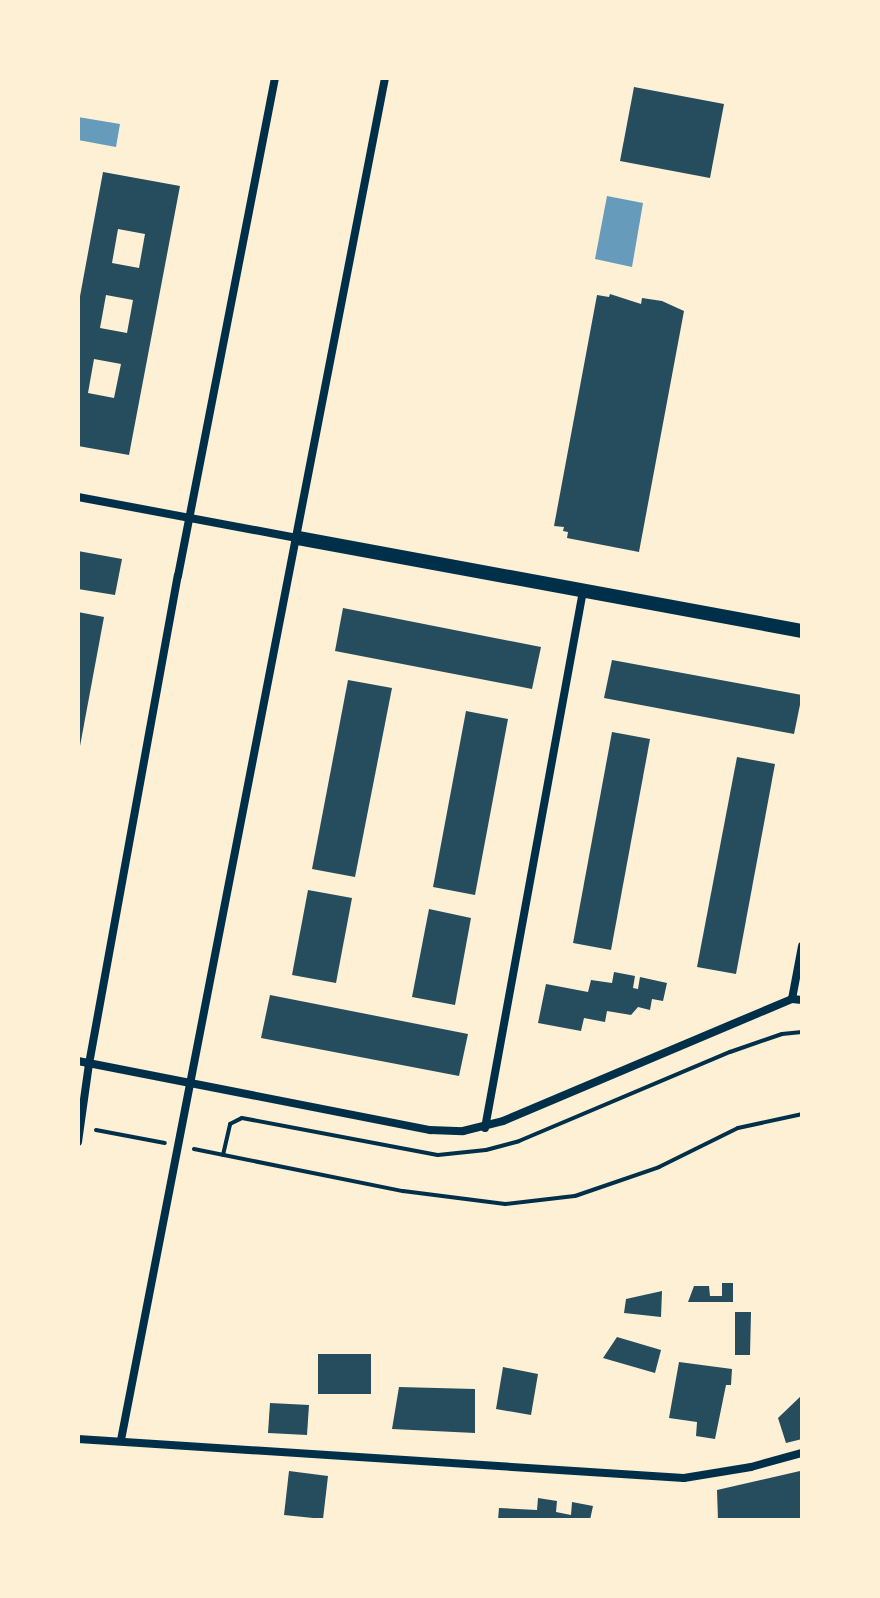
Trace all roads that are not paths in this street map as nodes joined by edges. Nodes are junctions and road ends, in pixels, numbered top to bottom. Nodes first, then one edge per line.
1 (275, 78) edge
2 (385, 78) edge
3 (78, 497) edge
4 (190, 517) junction
5 (298, 538) junction
6 (583, 591) junction
7 (802, 631) edge
8 (802, 946) edge
9 (792, 999) junction
10 (802, 1000) edge
11 (78, 1061) edge
12 (89, 1064) junction
13 (192, 1085) junction
14 (485, 1128) junction
15 (78, 1142) edge
16 (78, 1439) edge
17 (121, 1440) junction
18 (802, 1453) edge

1 - 4 street
2 - 5 street
3 - 4 street
4 - 5 street
4 - 12 street
5 - 6 street
5 - 13 street
6 - 7 street
6 - 14 street
8 - 9 street
9 - 10 street
9 - 14 street
11 - 12 street
12 - 13 street
12 - 15 street
13 - 14 street
13 - 17 street
16 - 17 street
17 - 18 street

